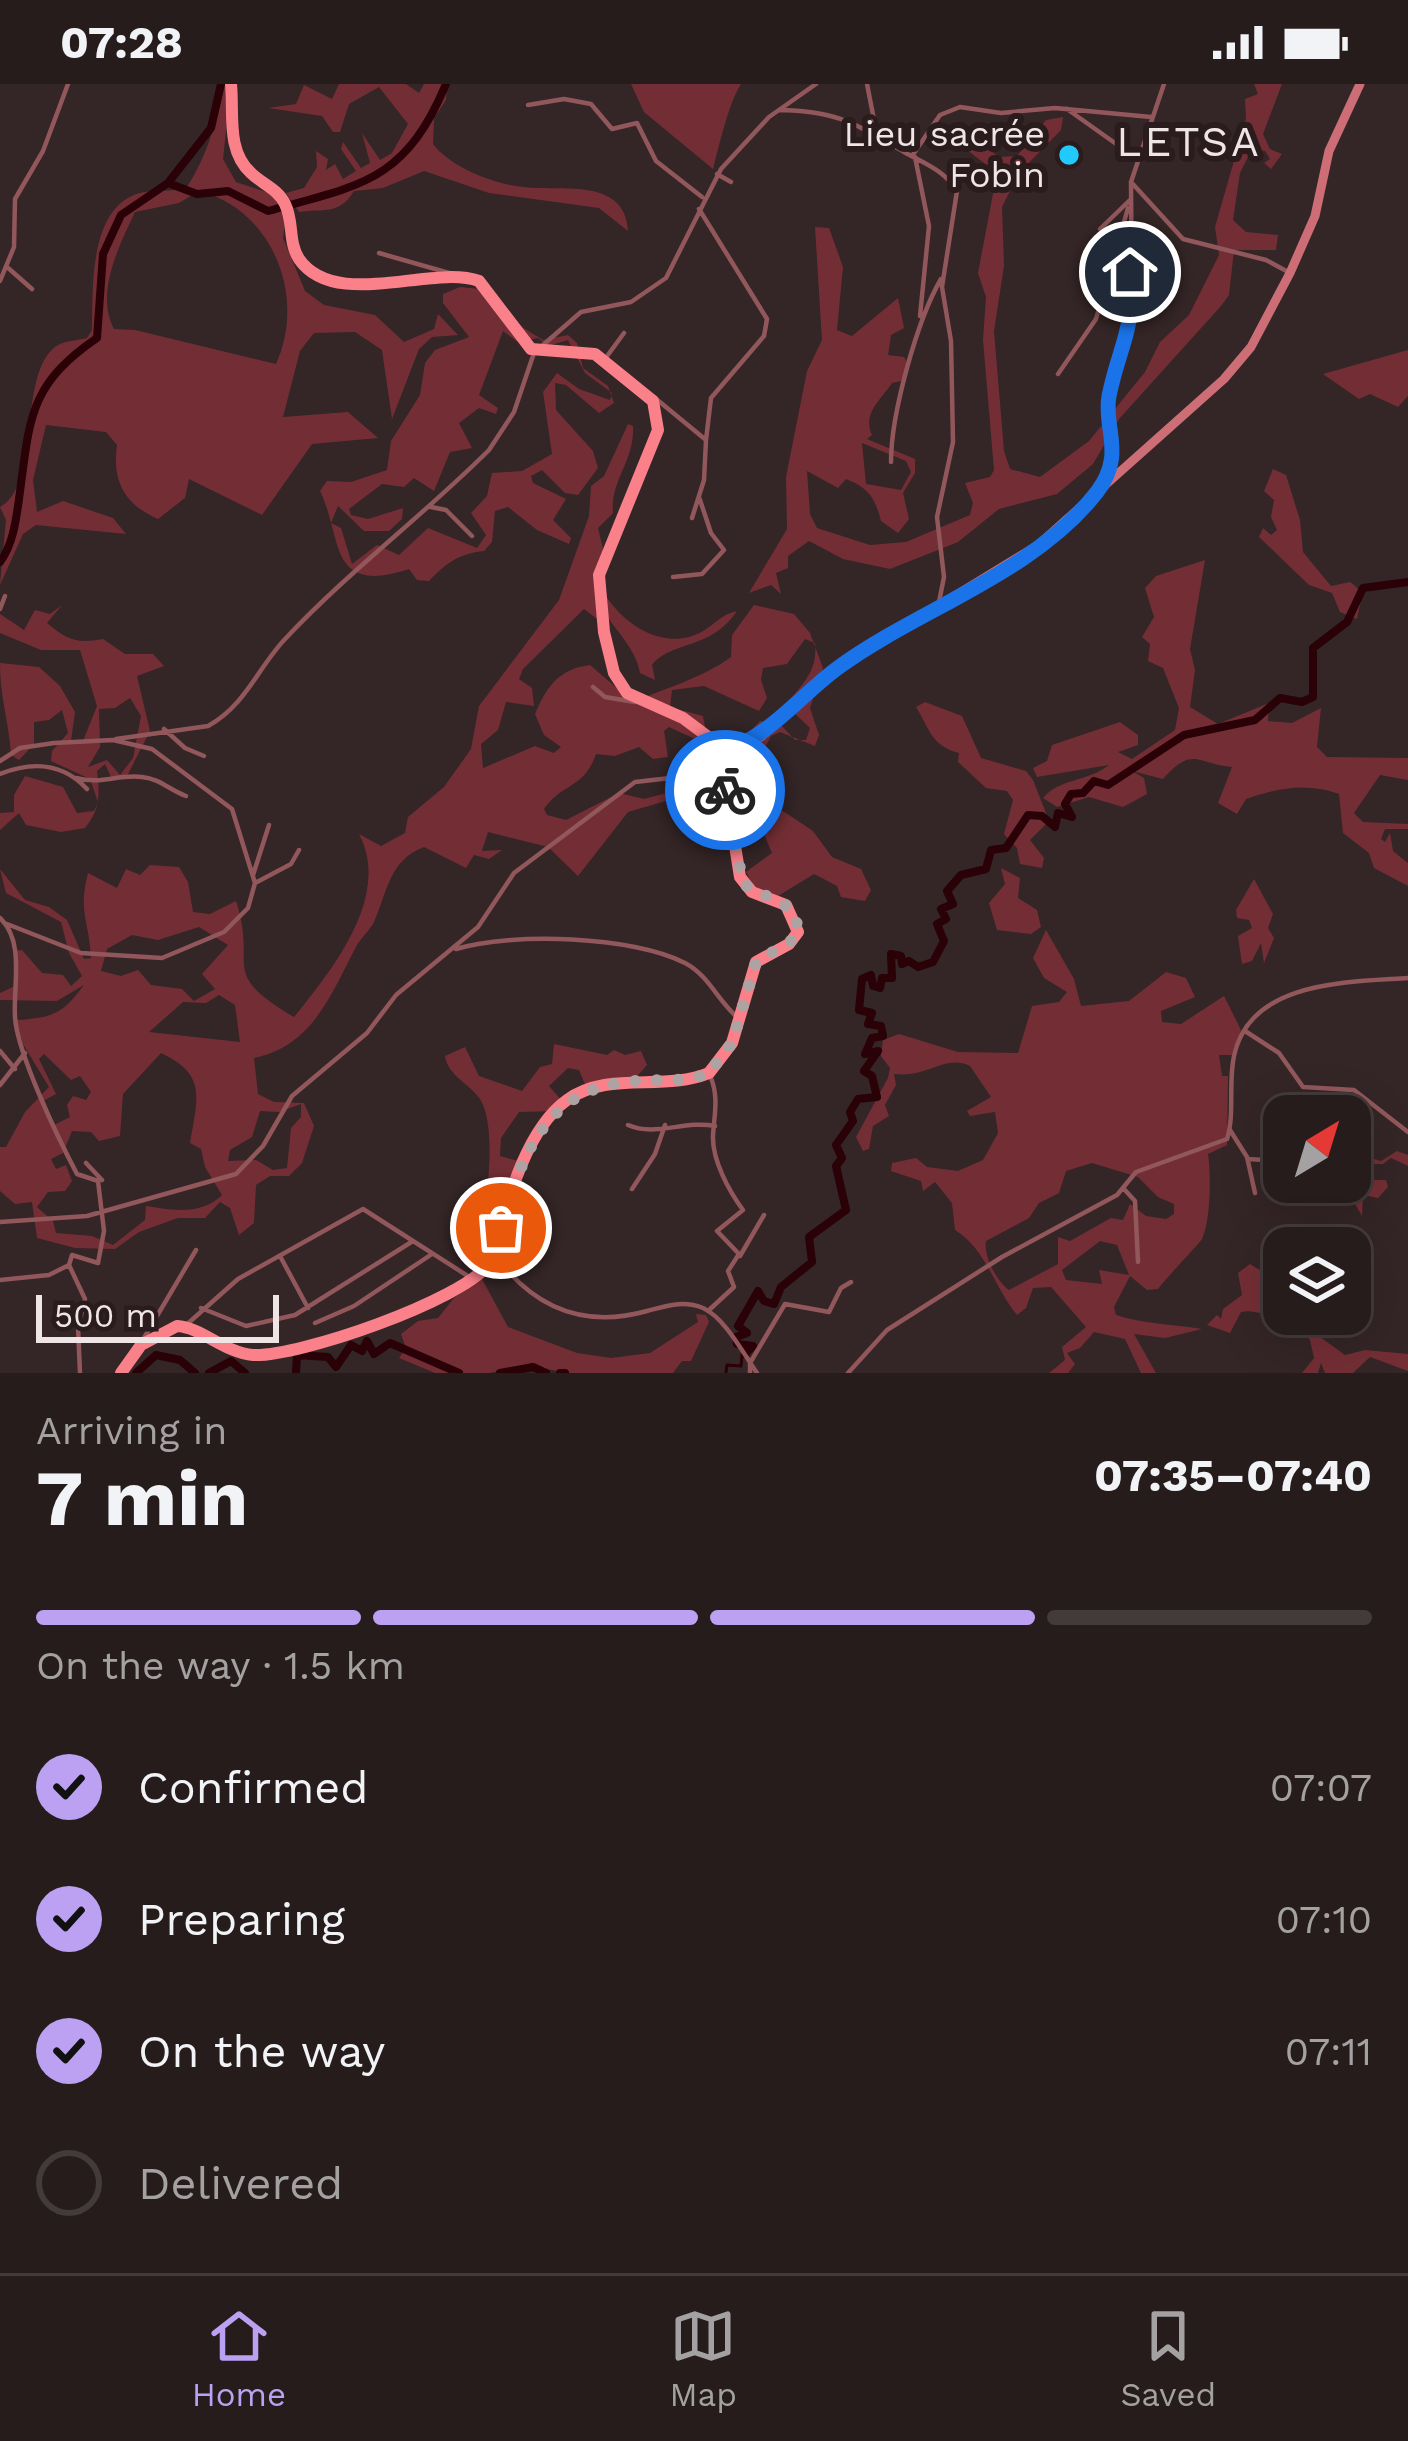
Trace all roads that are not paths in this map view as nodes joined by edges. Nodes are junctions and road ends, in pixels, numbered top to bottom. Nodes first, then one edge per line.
1 (68, 84) edge
2 (231, 84) edge
3 (817, 84) edge
4 (866, 84) edge
5 (1164, 84) edge
6 (1360, 84) edge
7 (528, 105) dead end
8 (1067, 109) junction
9 (779, 110) junction
10 (1152, 117) junction
11 (876, 130) junction
12 (913, 157) junction
13 (1137, 158) junction
14 (717, 174) junction
15 (731, 182) dead end
16 (1131, 182) junction
17 (702, 197) junction
18 (1130, 201) junction
19 (699, 208) junction
20 (1100, 229) dead end
21 (379, 253) dead end
22 (7, 266) junction
23 (944, 272) junction
24 (1290, 273) junction
25 (454, 277) junction
26 (0, 281) edge
27 (32, 289) dead end
28 (921, 321) junction
29 (624, 333) dead end
30 (536, 351) junction
31 (605, 359) junction
32 (1058, 374) dead end
33 (650, 398) junction
34 (706, 440) junction
35 (891, 462) dead end
36 (1098, 491) junction
37 (699, 497) junction
38 (431, 507) junction
39 (692, 518) dead end
40 (472, 536) dead end
41 (673, 577) dead end
42 (5, 596) dead end
43 (937, 607) junction
44 (0, 609) edge
45 (593, 687) dead end
46 (640, 701) junction
47 (164, 729) junction
48 (113, 740) junction
49 (723, 752) junction
50 (204, 756) dead end
51 (0, 761) edge
52 (0, 774) edge
53 (76, 778) junction
54 (87, 789) dead end
55 (186, 796) dead end
56 (269, 826) dead end
57 (299, 850) dead end
58 (254, 879) junction
59 (0, 918) edge
60 (7, 924) junction
61 (453, 950) junction
62 (1408, 978) edge
63 (741, 1017) junction
64 (1245, 1031) junction
65 (0, 1051) edge
66 (25, 1053) junction
67 (15, 1069) junction
68 (709, 1073) junction
69 (0, 1085) edge
70 (628, 1125) dead end
71 (665, 1125) junction
72 (715, 1126) junction
73 (1230, 1130) junction
74 (1408, 1132) edge
75 (1225, 1142) junction
76 (1237, 1144) junction
77 (1248, 1160) junction
78 (1263, 1161) edge
79 (86, 1163) dead end
80 (102, 1185) junction
81 (632, 1190) dead end
82 (1124, 1190) junction
83 (1256, 1193) dead end
84 (104, 1210) junction
85 (764, 1215) dead end
86 (0, 1222) edge
87 (412, 1241) junction
88 (196, 1250) dead end
89 (433, 1254) junction
90 (494, 1255) junction
91 (280, 1256) junction
92 (740, 1256) junction
93 (1138, 1262) dead end
94 (69, 1265) junction
95 (471, 1278) junction
96 (0, 1280) edge
97 (851, 1282) dead end
98 (308, 1307) junction
99 (201, 1308) junction
100 (708, 1311) junction
101 (315, 1323) dead end
102 (185, 1326) junction
103 (141, 1345) junction
104 (750, 1363) junction
105 (80, 1373) edge
106 (121, 1373) edge
107 (753, 1373) edge
108 (848, 1373) edge

1 - 22 street
2 - 25 main road
3 - 9 street
4 - 11 street
5 - 10 street
6 - 24 street
7 - 17 street
8 - 10 street
8 - 12 street
8 - 13 street
9 - 11 street
9 - 14 street
10 - 13 street
11 - 12 street
12 - 23 street
12 - 28 street
13 - 16 street
14 - 15 street
14 - 17 street
16 - 18 street
16 - 24 street
17 - 19 street
18 - 20 street
18 - 32 street
18 - 36 street
19 - 30 street
19 - 34 street
21 - 25 street
22 - 26 street
22 - 27 street
23 - 28 street
23 - 43 street
24 - 36 street
25 - 30 main road
28 - 35 street
29 - 31 street
30 - 31 main road
30 - 38 street
31 - 33 main road
33 - 34 street
33 - 46 main road
34 - 37 street
36 - 43 street
37 - 39 street
37 - 41 street
38 - 40 street
38 - 47 street
42 - 44 street
43 - 49 street
45 - 46 street
46 - 49 main road
47 - 48 street
47 - 50 street
48 - 51 street
48 - 58 street
49 - 61 street
49 - 63 main road
52 - 53 street
53 - 54 street
53 - 55 street
56 - 58 street
57 - 58 street
58 - 60 street
59 - 60 street
60 - 66 street
61 - 63 street
61 - 84 street
62 - 64 street
63 - 68 main road
64 - 73 street
64 - 74 street
65 - 67 street
66 - 67 street
66 - 80 street
67 - 69 street
68 - 72 street
68 - 90 main road
70 - 71 street
71 - 72 street
71 - 81 street
72 - 92 street
73 - 75 street
73 - 76 street
75 - 76 street
75 - 82 street
76 - 77 street
77 - 78 street
77 - 83 street
79 - 80 street
80 - 84 street
82 - 93 street
82 - 108 street
84 - 86 street
84 - 94 street
85 - 92 street
87 - 89 street
87 - 91 street
87 - 98 street
88 - 103 street
89 - 95 street
89 - 101 street
90 - 95 main road
90 - 100 street
91 - 98 street
91 - 99 street
92 - 100 street
94 - 96 street
94 - 105 street
95 - 102 main road
97 - 104 street
98 - 99 street
99 - 102 street
100 - 104 street
102 - 103 main road
103 - 106 main road
104 - 107 street

